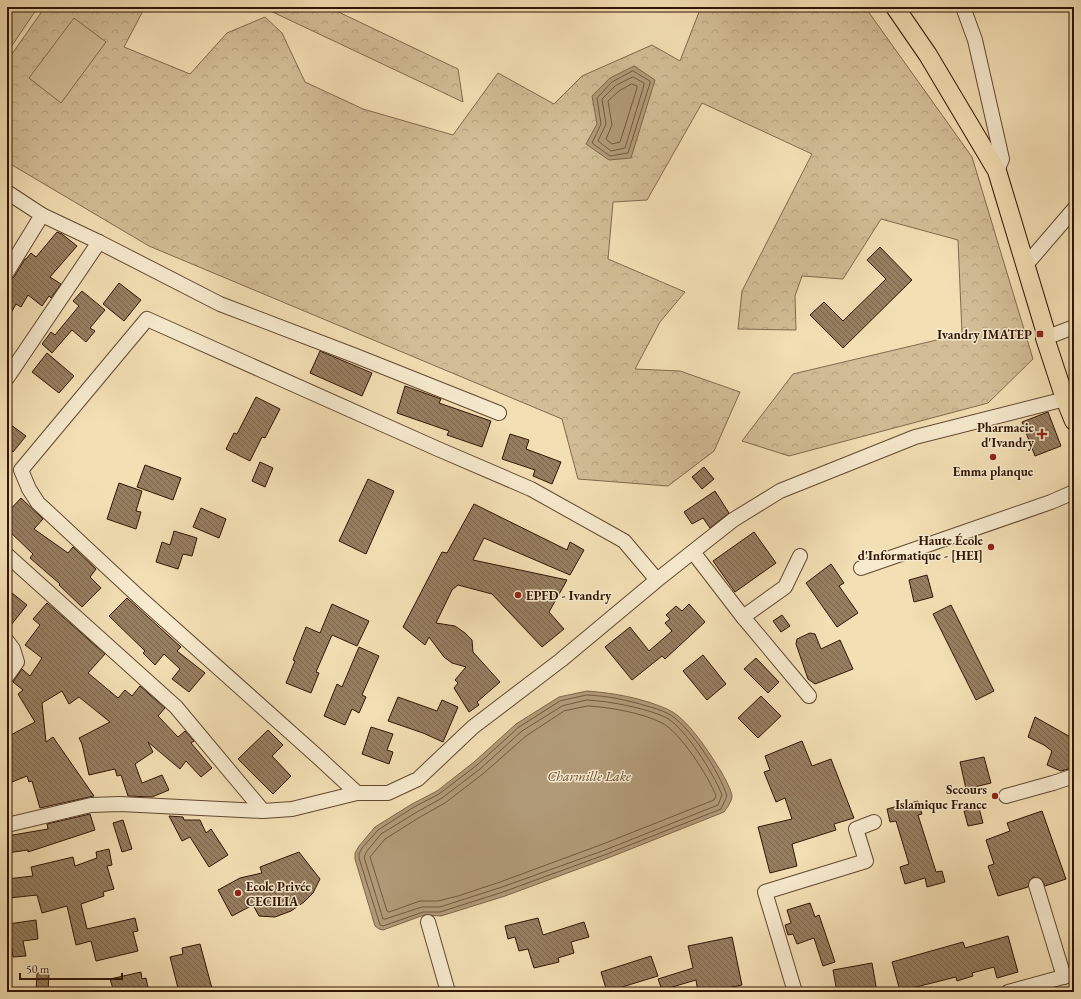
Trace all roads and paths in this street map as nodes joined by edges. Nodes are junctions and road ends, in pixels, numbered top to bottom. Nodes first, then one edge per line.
1 (895, 7) edge
2 (963, 7) edge
3 (997, 171) junction
4 (7, 192) edge
5 (1074, 209) edge
6 (42, 215) junction
7 (99, 242) junction
8 (1025, 266) junction
9 (7, 272) edge
10 (1074, 327) edge
11 (1045, 338) junction
12 (7, 378) edge
13 (1065, 399) junction
14 (499, 412) dead end
15 (1074, 421) edge
16 (1074, 492) edge
17 (693, 552) junction
18 (7, 555) edge
19 (800, 556) dead end
20 (861, 568) dead end
21 (657, 580) junction
22 (743, 617) junction
23 (7, 641) edge
24 (7, 676) edge
25 (809, 696) dead end
26 (1074, 776) edge
27 (357, 793) junction
28 (1006, 796) dead end
29 (263, 811) junction
30 (874, 822) dead end
31 (7, 825) edge
32 (1036, 885) dead end
33 (428, 922) dead end
34 (1069, 975) edge
35 (448, 992) edge
36 (795, 992) edge
37 (1008, 992) edge

1 - 3 main road
2 - 3 street
3 - 8 main road
4 - 6 street
5 - 8 street
6 - 7 street
6 - 9 street
7 - 12 street
7 - 14 street
8 - 11 main road
10 - 11 street
11 - 13 main road
13 - 15 main road
13 - 17 street
16 - 20 street
17 - 21 street
17 - 22 street
18 - 29 street
19 - 22 street
21 - 27 street
21 - 27 street
22 - 25 street
23 - 24 street
26 - 28 street
27 - 29 street
29 - 31 street
30 - 36 street
32 - 34 street
33 - 35 street
34 - 37 street

